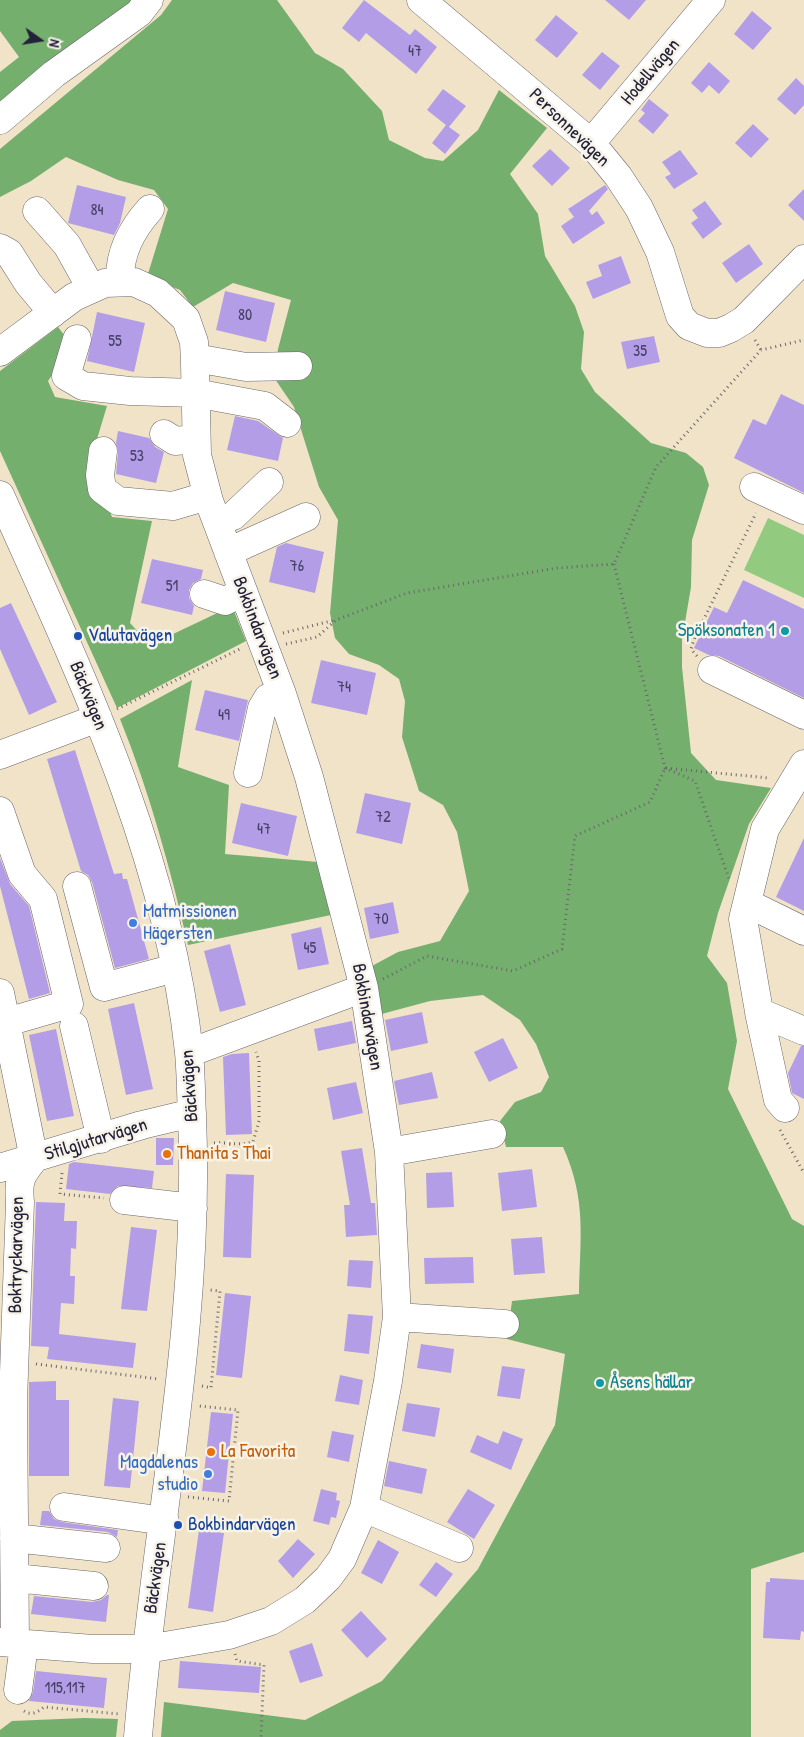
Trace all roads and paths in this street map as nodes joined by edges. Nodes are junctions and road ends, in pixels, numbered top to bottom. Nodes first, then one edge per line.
1 (149, 0) edge
2 (421, 0) edge
3 (711, 0) edge
4 (0, 120) edge
5 (591, 143) junction
6 (150, 209) dead end
7 (37, 211) dead end
8 (0, 248) edge
9 (804, 259) edge
10 (120, 281) junction
11 (90, 288) junction
12 (53, 312) junction
13 (77, 339) dead end
14 (804, 340) edge
15 (0, 352) edge
16 (195, 358) junction
17 (298, 366) dead end
18 (195, 393) junction
19 (287, 423) dead end
20 (164, 434) dead end
21 (196, 440) junction
22 (103, 450) dead end
23 (268, 482) dead end
24 (760, 489) joint
25 (0, 495) edge
26 (207, 496) junction
27 (804, 510) edge
28 (306, 517) dead end
29 (217, 522) junction
30 (228, 552) junction
31 (614, 564) junction
32 (243, 592) junction
33 (204, 594) dead end
34 (336, 620) junction
35 (263, 644) junction
36 (712, 670) joint
37 (282, 694) junction
38 (804, 715) edge
39 (98, 718) junction
40 (0, 755) edge
41 (665, 768) junction
42 (798, 772) edge
43 (248, 773) dead end
44 (0, 811) edge
45 (730, 882) dead end
46 (77, 886) dead end
47 (745, 911) junction
48 (804, 930) edge
49 (175, 968) junction
50 (364, 988) junction
51 (0, 993) edge
52 (759, 1012) junction
53 (6, 1022) junction
54 (74, 1026) dead end
55 (250, 1031) junction
56 (804, 1031) edge
57 (189, 1053) junction
58 (9, 1077) edge
59 (786, 1108) dead end
60 (192, 1113) junction
61 (492, 1134) dead end
62 (101, 1138) junction
63 (193, 1145) junction
64 (390, 1152) junction
65 (34, 1159) junction
66 (0, 1168) edge
67 (63, 1194) dead end
68 (124, 1200) joint
69 (194, 1208) junction
70 (209, 1290) dead end
71 (397, 1317) junction
72 (505, 1324) dead end
73 (14, 1362) junction
74 (190, 1384) junction
75 (209, 1407) dead end
76 (64, 1507) dead end
77 (166, 1508) junction
78 (364, 1508) junction
79 (14, 1538) junction
80 (106, 1548) dead end
81 (459, 1548) dead end
82 (15, 1578) junction
83 (94, 1586) dead end
84 (229, 1635) junction
85 (13, 1644) edge
86 (147, 1649) junction
87 (18, 1690) joint
88 (139, 1727) edge
89 (261, 1737) edge

1 - 4 street
2 - 5 street, Personnevägen
3 - 5 street, Hodellvägen
5 - 9 street, Personnevägen
6 - 10 street
7 - 11 street
8 - 12 street
10 - 11 street, Bokbindarvägen
10 - 16 street, Bokbindarvägen
11 - 12 street, Bokbindarvägen
12 - 15 street, Bokbindarvägen
13 - 18 street
14 - 31 path
16 - 17 street
16 - 18 street, Bokbindarvägen
18 - 19 street
18 - 21 street, Bokbindarvägen
20 - 21 street
21 - 26 street, Bokbindarvägen
22 - 26 street
23 - 29 street
24 - 27 street
24 - 36 path
25 - 39 street, Bäckvägen
26 - 29 street, Bokbindarvägen
28 - 30 street
29 - 30 street, Bokbindarvägen
30 - 32 street, Bokbindarvägen
31 - 34 path
31 - 41 path
32 - 33 street
32 - 35 street, Bokbindarvägen
34 - 35 path
34 - 35 path
35 - 37 street, Bokbindarvägen
35 - 39 path
36 - 38 street
37 - 43 street
37 - 50 street, Bokbindarvägen
39 - 40 street
39 - 49 street, Bäckvägen
41 - 42 path
41 - 45 path
41 - 50 path
42 - 47 street
44 - 53 street
46 - 49 street
47 - 48 street
47 - 52 street
49 - 57 street, Bäckvägen
50 - 55 street
50 - 64 street, Bokbindarvägen
51 - 53 street
52 - 56 street
52 - 59 street
53 - 58 street
54 - 62 street
55 - 57 street
55 - 63 path
57 - 60 street, Bäckvägen
58 - 65 street
60 - 62 street, Stilgjutarvägen
60 - 63 street, Bäckvägen
61 - 64 street
62 - 65 street, Stilgjutarvägen
63 - 69 street, Bäckvägen
64 - 71 street, Bokbindarvägen
65 - 66 street, Stilgjutarvägen
65 - 73 street, Boktryckarvägen
67 - 68 path
68 - 69 street
69 - 74 street, Bäckvägen
70 - 74 path
71 - 72 street
71 - 78 street, Bokbindarvägen
73 - 74 path
73 - 79 street, Boktryckarvägen
74 - 77 street, Bäckvägen
75 - 77 path
76 - 77 street
77 - 86 street, Bäckvägen
78 - 81 street
78 - 84 street, Bokbindarvägen
79 - 80 street
79 - 82 street, Boktryckarvägen
82 - 83 street
82 - 85 street, Boktryckarvägen
84 - 86 street, Bokbindarvägen
84 - 89 path
85 - 86 street, Bokbindarvägen
85 - 87 street, Boktryckarvägen
86 - 88 street, Bäckvägen
87 - 88 path

